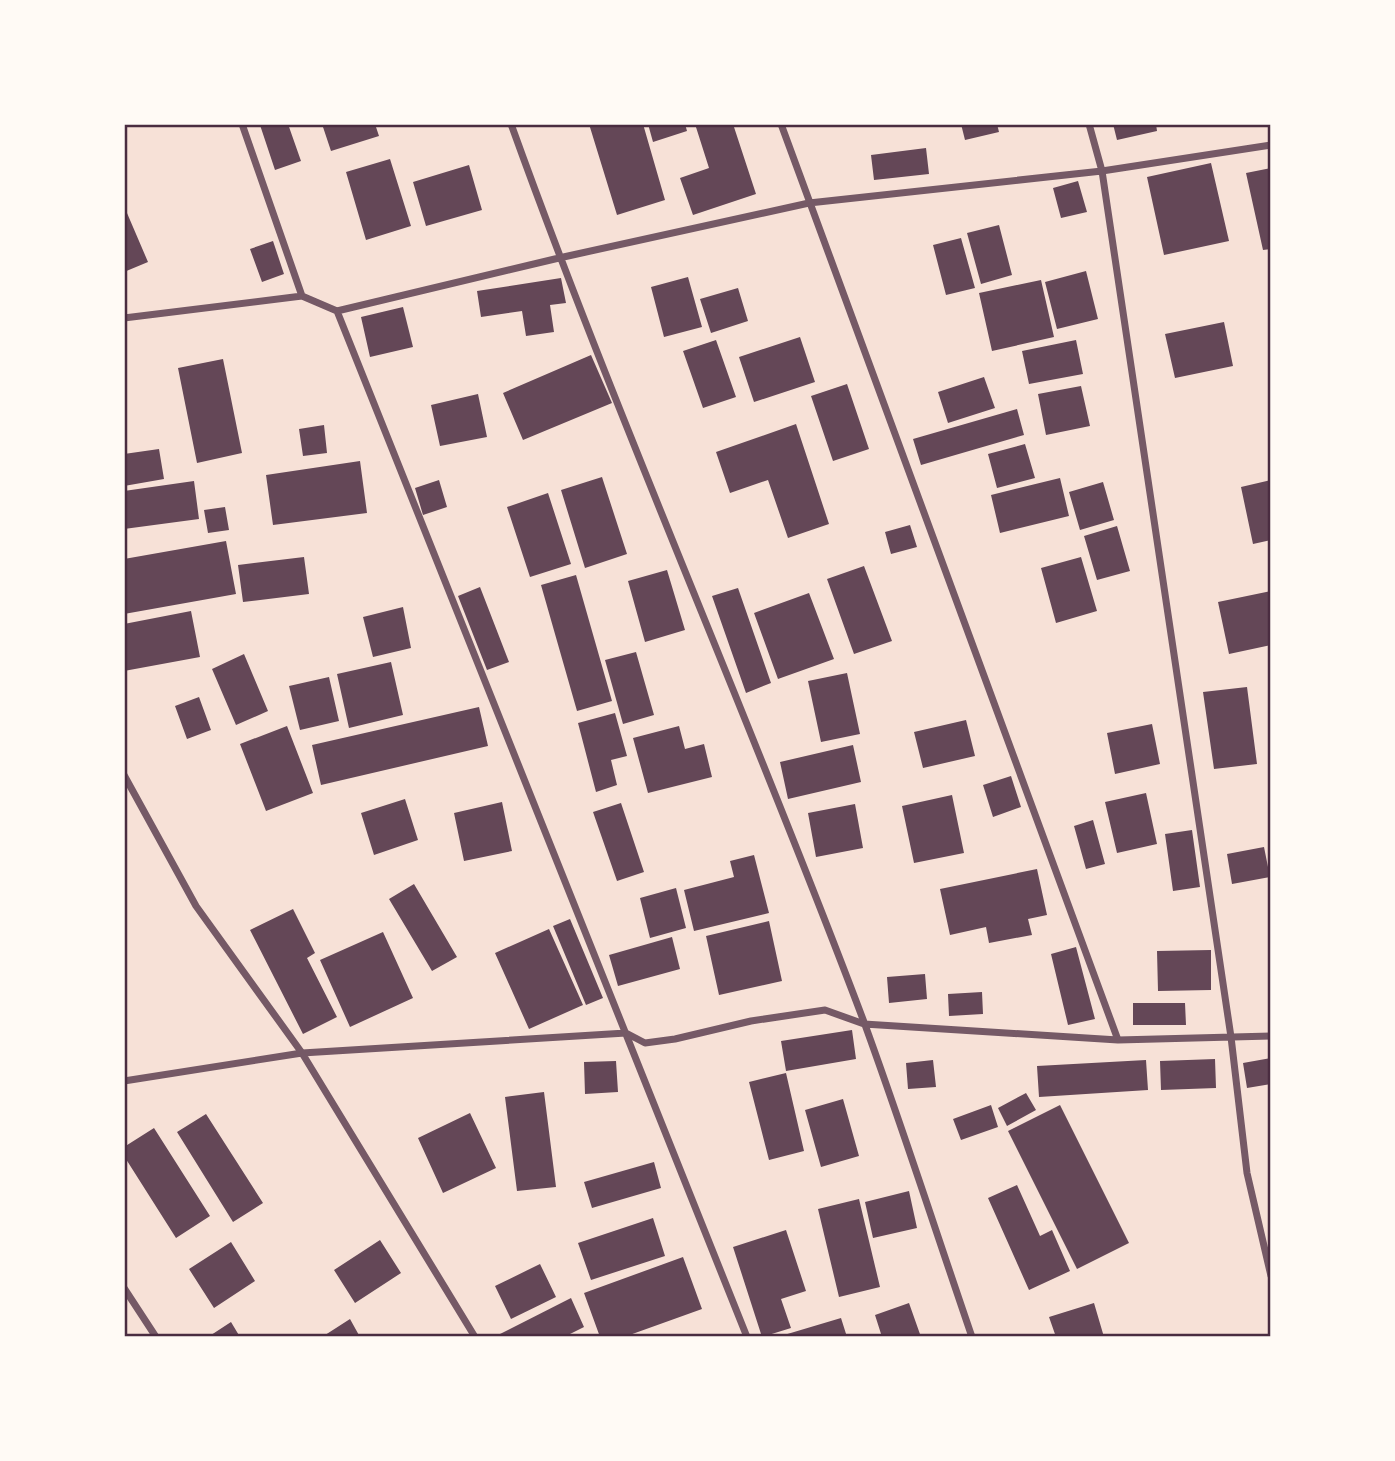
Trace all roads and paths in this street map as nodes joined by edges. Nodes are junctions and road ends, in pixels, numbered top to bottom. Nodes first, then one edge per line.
1 (242, 124) edge
2 (511, 124) edge
3 (781, 124) edge
4 (1089, 124) edge
5 (1271, 145) edge
6 (1102, 171) junction
7 (809, 203) junction
8 (559, 258) junction
9 (302, 296) junction
10 (337, 311) junction
11 (124, 318) edge
12 (124, 775) edge
13 (864, 1024) junction
14 (626, 1033) junction
15 (1271, 1036) edge
16 (1231, 1037) junction
17 (1118, 1040) junction
18 (302, 1054) junction
19 (124, 1081) edge
20 (1271, 1276) edge
21 (124, 1288) edge
22 (156, 1337) edge
23 (475, 1337) edge
24 (747, 1337) edge
25 (972, 1337) edge

1 - 9 street
2 - 8 street
3 - 7 street
4 - 6 street
5 - 6 street
6 - 7 street
6 - 16 street
7 - 8 street
7 - 17 street
8 - 10 street
8 - 13 street
9 - 10 street
9 - 11 street
10 - 14 street
12 - 18 street
13 - 14 street
13 - 17 street
13 - 25 street
14 - 18 street
14 - 24 street
15 - 16 street
16 - 17 street
16 - 20 street
18 - 19 street
18 - 23 street
21 - 22 street

